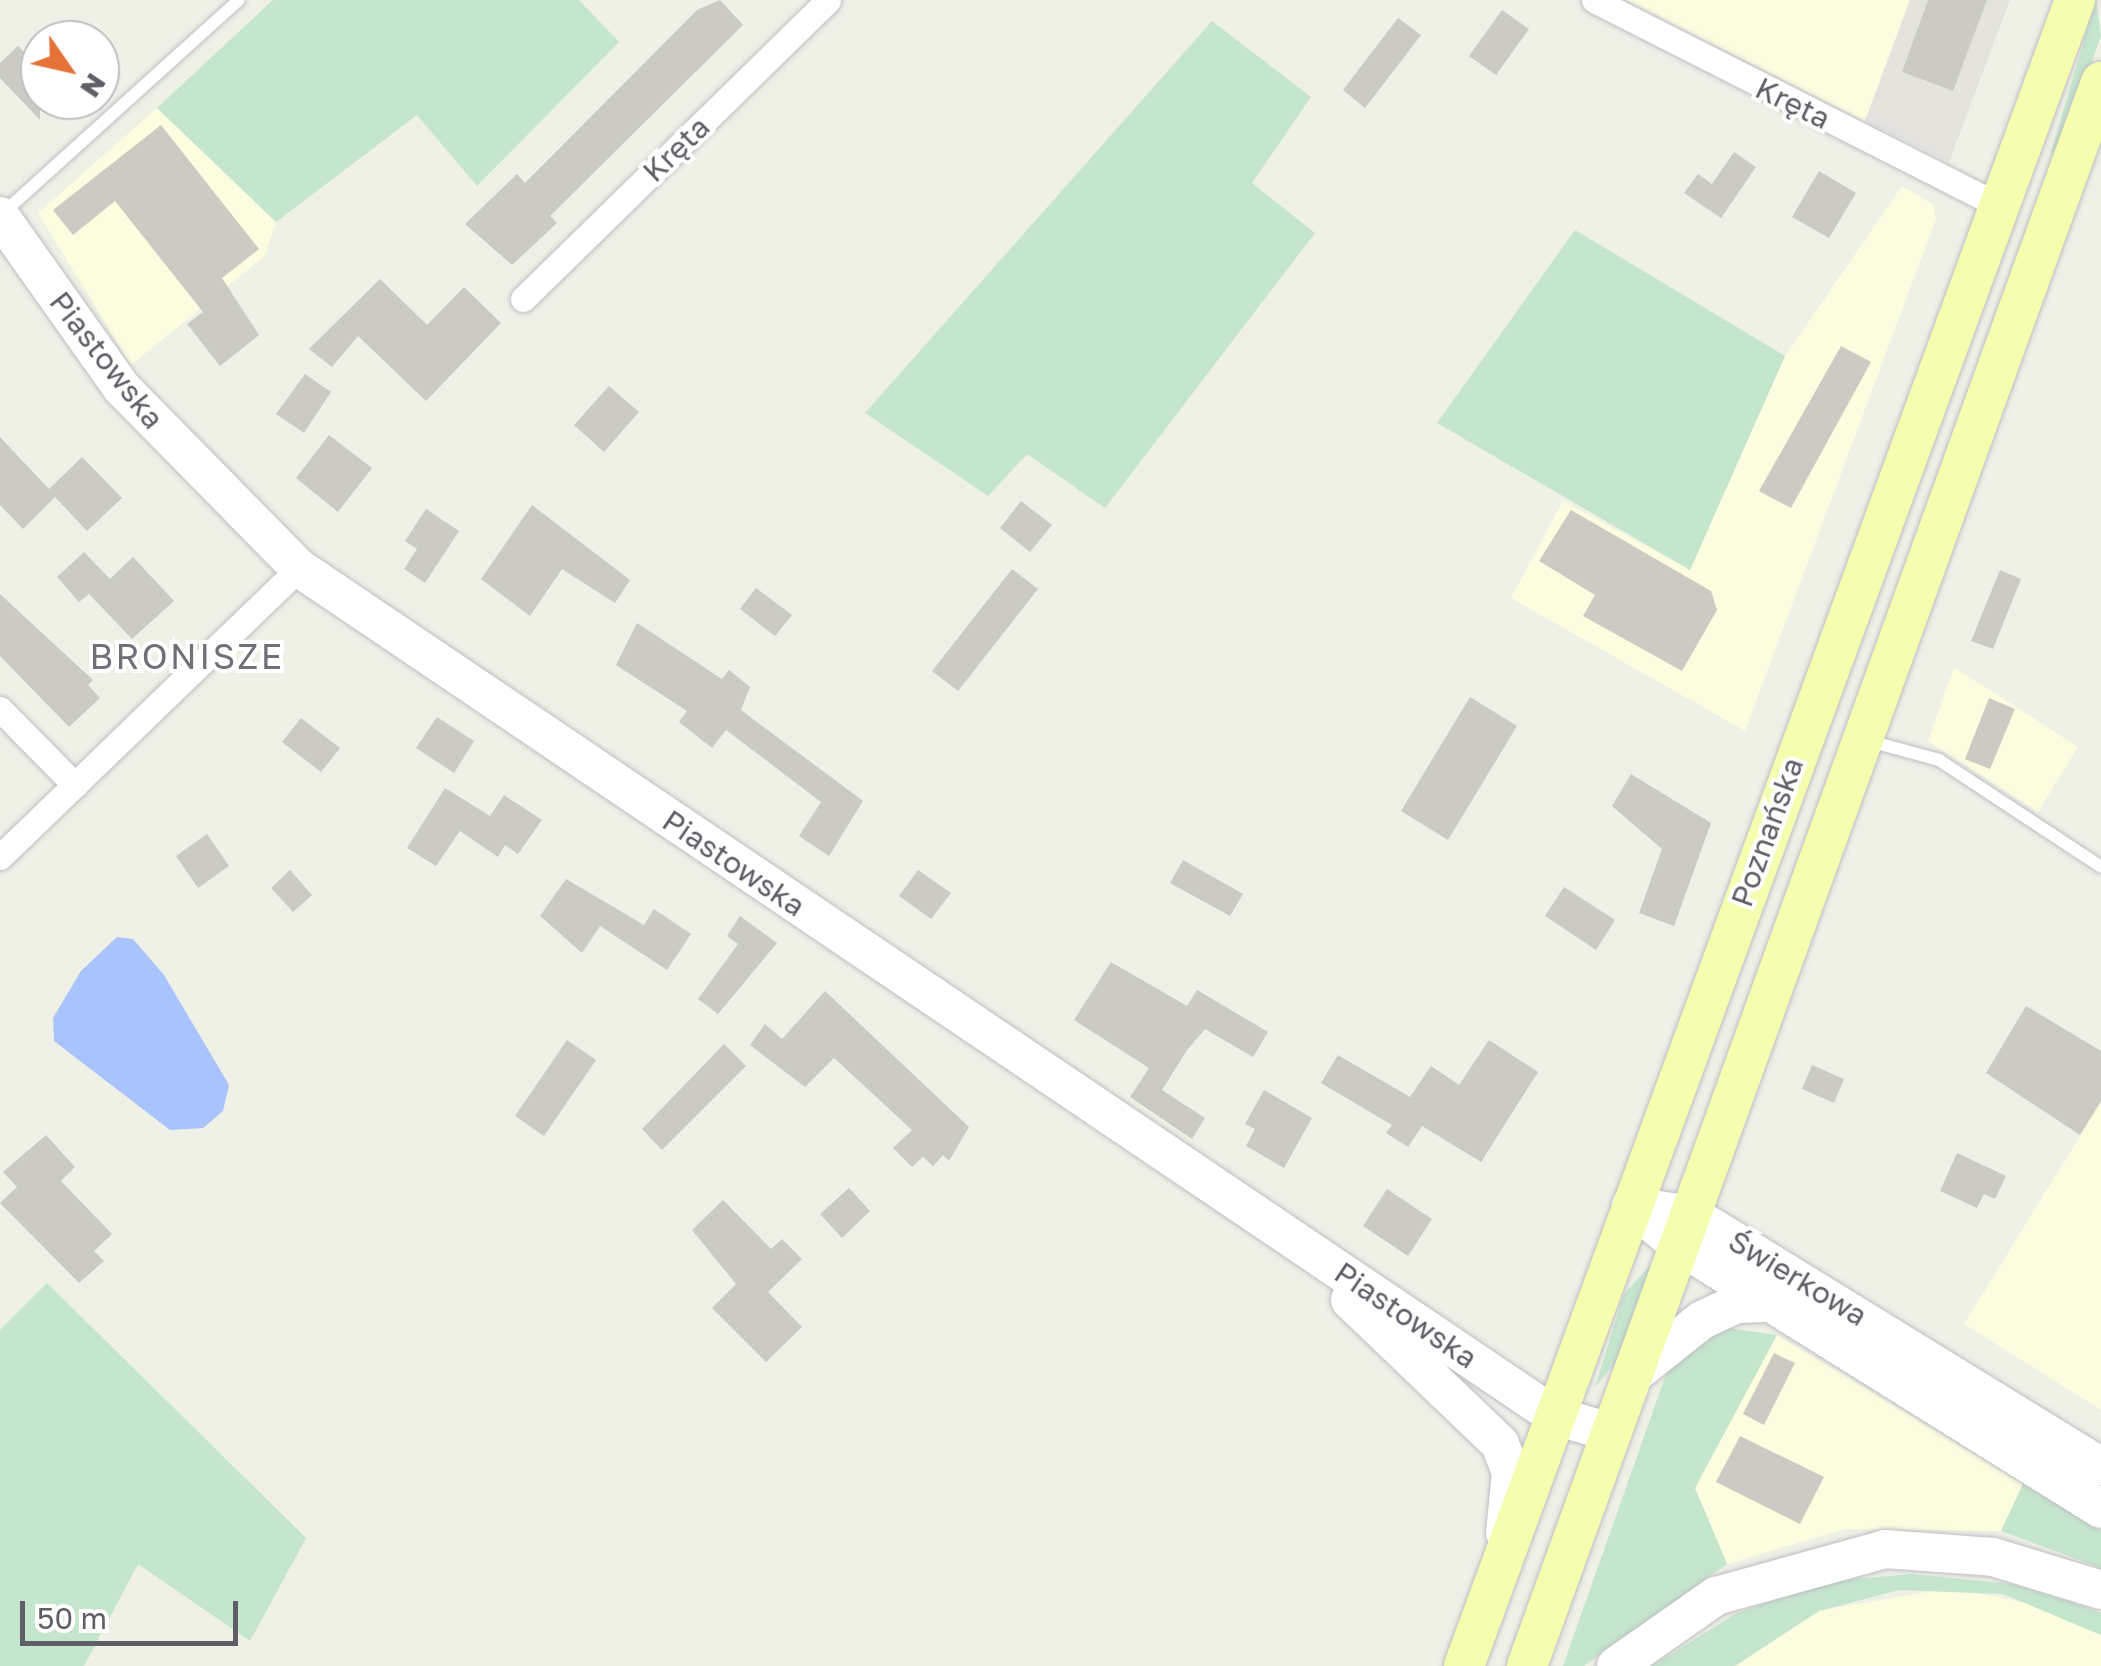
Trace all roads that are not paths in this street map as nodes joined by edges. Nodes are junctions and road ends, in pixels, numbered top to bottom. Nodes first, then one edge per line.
1 (239, 0) edge
2 (828, 0) edge
3 (1594, 0) edge
4 (2075, 0) edge
5 (2101, 82) edge
6 (1995, 203) junction
7 (0, 216) edge
8 (524, 299) dead end
9 (299, 568) junction
10 (0, 708) edge
11 (1864, 739) junction
12 (74, 785) junction
13 (0, 858) edge
14 (2101, 867) edge
15 (1239, 1202) junction
16 (1632, 1206) junction
17 (1686, 1230) junction
18 (1772, 1303) junction
19 (1633, 1376) junction
20 (1555, 1416) junction
21 (1613, 1434) junction
22 (2101, 1467) edge
23 (2101, 1509) edge
24 (1502, 1564) junction
25 (2101, 1590) edge
26 (1464, 1666) edge
27 (1527, 1666) edge
28 (1616, 1666) edge

1 - 7 lane
2 - 8 street, Kręta
3 - 6 street, Kręta
4 - 6 main road, Poznańska
5 - 11 main road, Poznańska
6 - 16 main road, Poznańska
7 - 9 street, Piastowska
9 - 12 street
9 - 15 street, Piastowska
10 - 12 street
11 - 14 lane
11 - 17 main road, Poznańska
12 - 13 street
15 - 20 street, Piastowska
15 - 24 street
16 - 17 street, Świerkowa
16 - 20 main road, Poznańska
17 - 18 street, Świerkowa
17 - 19 main road, Poznańska
17 - 22 street, Świerkowa
18 - 19 street, Świerkowa
18 - 23 street, Świerkowa
19 - 21 main road, Poznańska
20 - 21 street, Piastowska
20 - 24 main road, Poznańska
21 - 27 main road, Poznańska
24 - 26 main road, Poznańska
25 - 28 street

